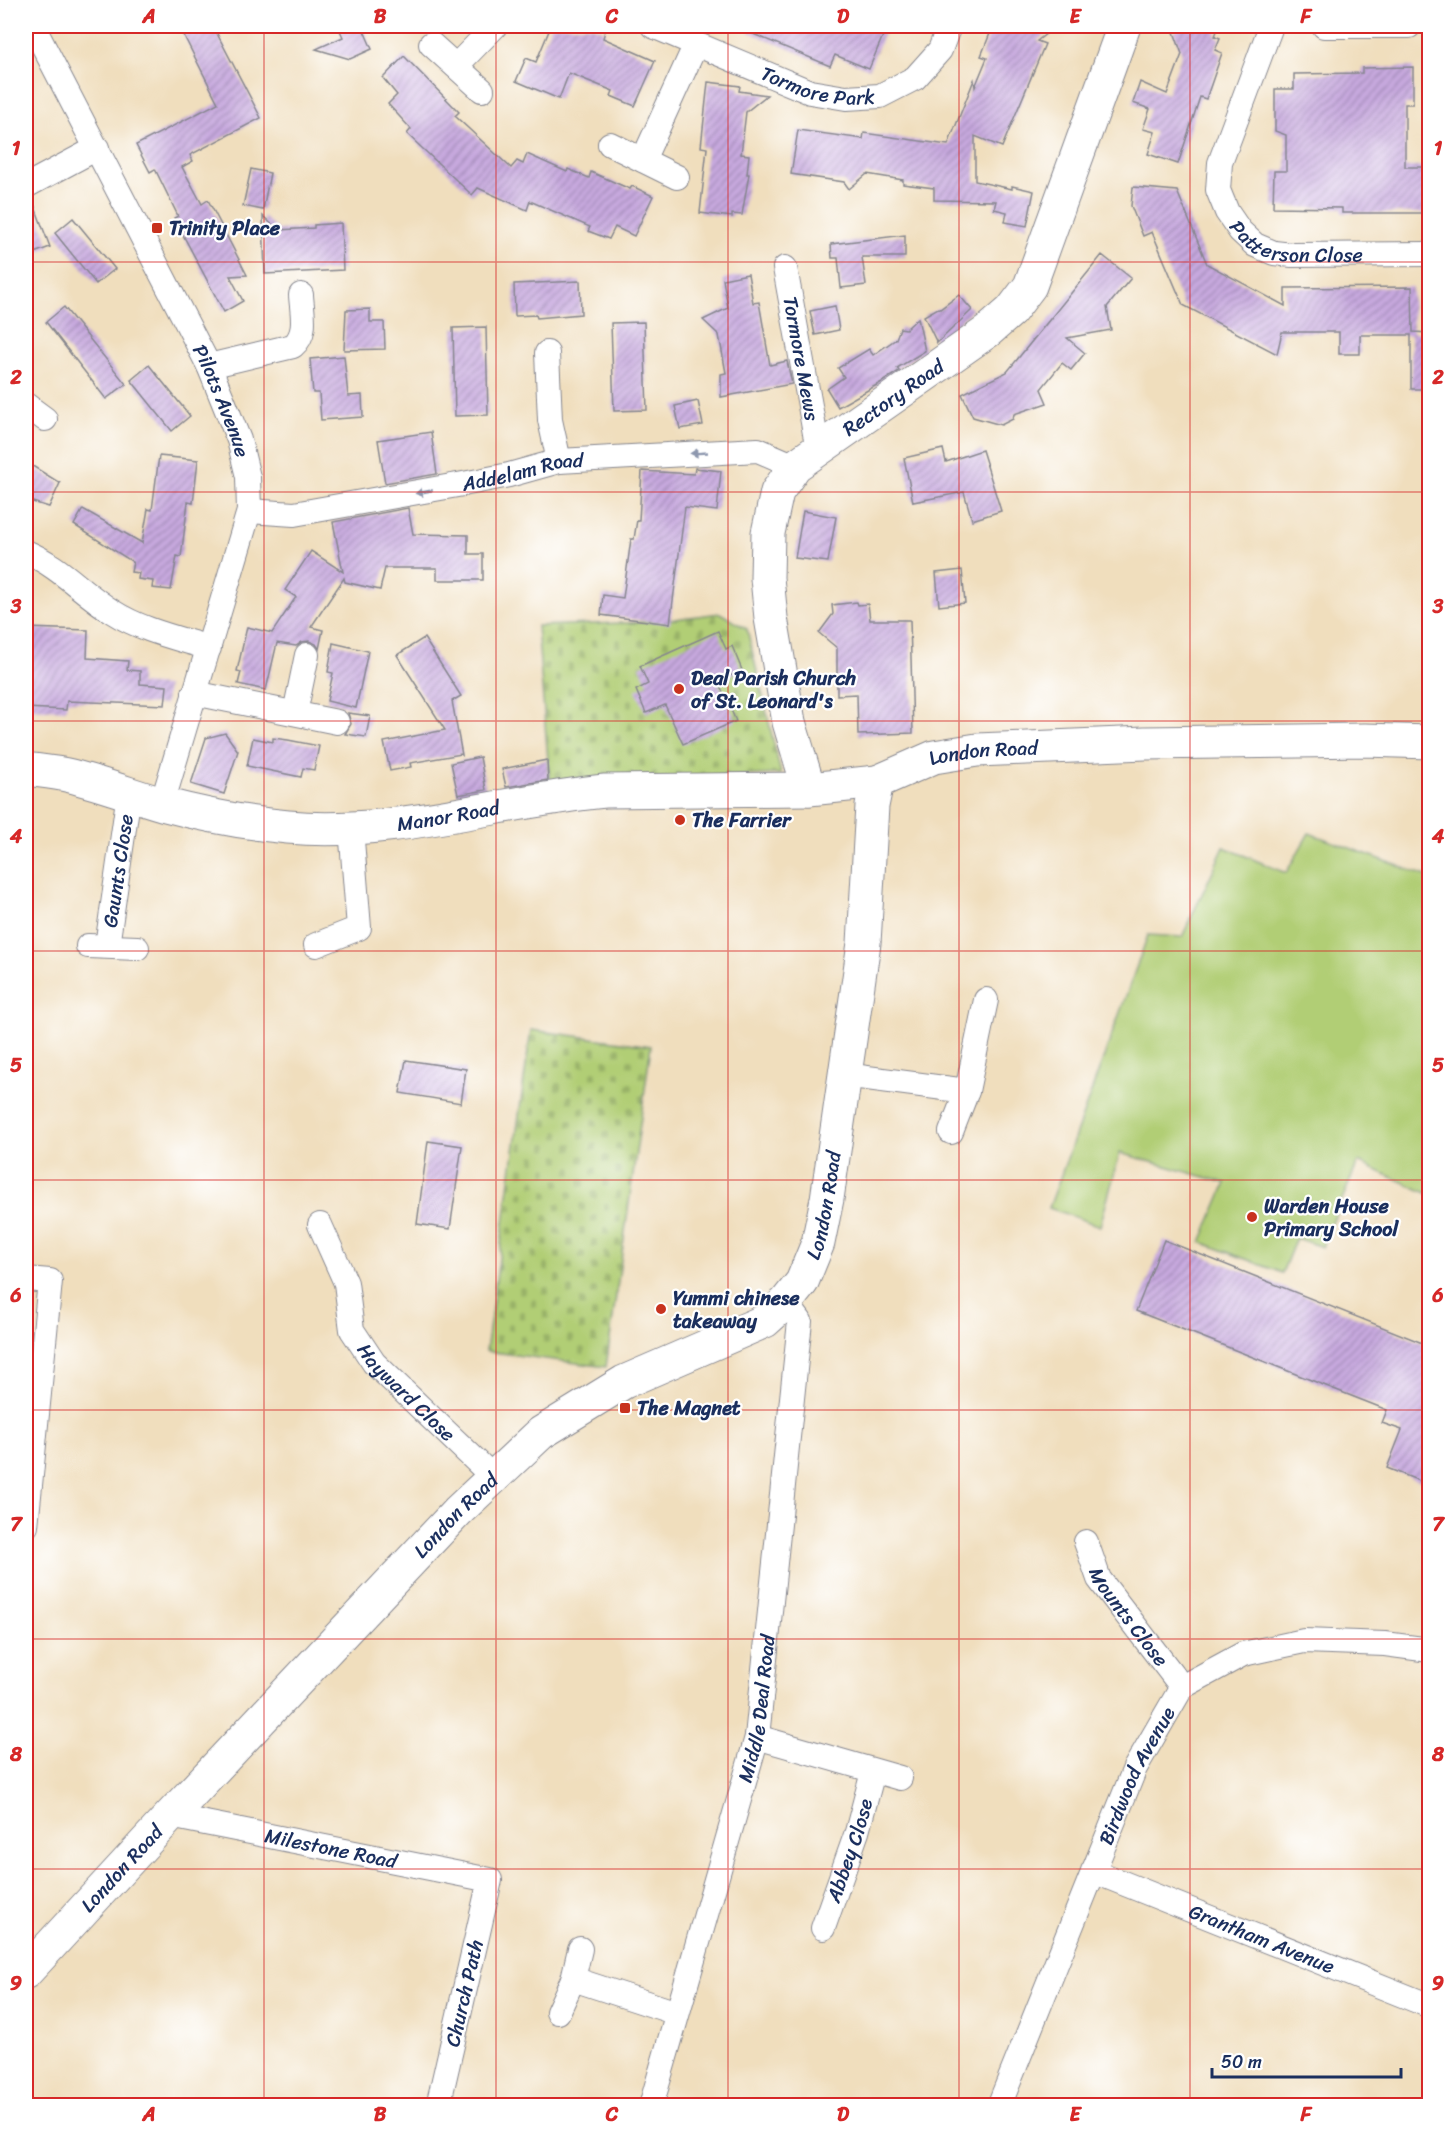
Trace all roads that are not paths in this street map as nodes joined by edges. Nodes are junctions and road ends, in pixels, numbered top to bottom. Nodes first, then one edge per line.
1 (33, 26) edge
2 (495, 26) edge
3 (652, 26) edge
4 (949, 26) edge
5 (1124, 26) edge
6 (1271, 26) edge
7 (1324, 26) edge
8 (1409, 26) edge
9 (431, 44) dead end
10 (696, 44) junction
11 (456, 66) junction
12 (482, 90) dead end
13 (610, 144) dead end
14 (97, 148) junction
15 (643, 160) junction
16 (677, 177) dead end
17 (26, 186) edge
18 (1430, 254) edge
19 (785, 268) dead end
20 (301, 295) dead end
21 (547, 353) dead end
22 (209, 366) junction
23 (26, 405) edge
24 (45, 419) dead end
25 (806, 458) junction
26 (559, 461) junction
27 (249, 511) junction
28 (26, 552) edge
29 (208, 648) junction
30 (307, 655) dead end
31 (194, 693) junction
32 (295, 713) junction
33 (337, 722) dead end
34 (1430, 742) edge
35 (26, 769) edge
36 (877, 782) junction
37 (809, 789) junction
38 (129, 793) junction
39 (162, 804) junction
40 (351, 828) junction
41 (316, 945) dead end
42 (137, 948) dead end
43 (986, 1000) dead end
44 (844, 1075) junction
45 (966, 1091) junction
46 (951, 1132) dead end
47 (320, 1225) dead end
48 (26, 1279) edge
49 (786, 1302) junction
50 (493, 1477) junction
51 (26, 1526) edge
52 (1086, 1542) dead end
53 (1430, 1650) edge
54 (1182, 1687) junction
55 (757, 1737) junction
56 (873, 1772) junction
57 (900, 1778) dead end
58 (170, 1816) junction
59 (1093, 1871) junction
60 (490, 1880) joint
61 (823, 1928) dead end
62 (580, 1949) dead end
63 (26, 1972) edge
64 (573, 1979) junction
65 (1430, 2006) edge
66 (558, 2012) dead end
67 (677, 2013) junction
68 (438, 2106) edge
69 (651, 2106) edge
70 (999, 2106) edge

1 - 14 street, Pilots Avenue
2 - 11 street
3 - 10 street, Tormore Park
4 - 10 street, Tormore Park
5 - 25 main road, Rectory Road
6 - 18 street, Patterson Close
7 - 8 street
9 - 11 street
10 - 15 street
11 - 12 street
13 - 15 street
14 - 17 street
14 - 22 street, Pilots Avenue
15 - 16 street
19 - 25 street, Tormore Mews
20 - 22 street
21 - 26 street
22 - 27 street, Pilots Avenue
23 - 24 street
25 -> 26 street, Addelam Road
25 - 37 main road, Rectory Road
26 -> 27 street, Addelam Road
27 - 29 street, Pilots Avenue
28 - 29 street
29 - 31 street, Pilots Avenue
30 - 32 street
31 - 32 street
31 - 39 street, Pilots Avenue
32 - 33 street
34 - 36 main road, London Road
35 - 38 main road, Manor Road
36 - 37 main road, Manor Road
36 - 44 main road, London Road
37 - 40 main road, Manor Road
38 - 39 main road, Manor Road
38 - 42 street, Gaunts Close
39 - 40 main road, Manor Road
40 - 41 street
43 - 45 street
44 - 45 street
44 - 49 main road, London Road
45 - 46 street
47 - 50 street, Hayward Close
48 - 51 street
49 - 50 main road, London Road
49 - 55 street, Middle Deal Road
50 - 58 main road, London Road
52 - 54 street, Mounts Close
53 - 54 street, Birdwood Avenue
54 - 59 street, Birdwood Avenue
55 - 56 street, Abbey Close
55 - 67 street, Middle Deal Road
56 - 57 street, Abbey Close
56 - 61 street, Abbey Close
58 - 60 street, Milestone Road
58 - 63 main road, London Road
59 - 65 street, Grantham Avenue
59 - 70 street, Birdwood Avenue
60 - 68 street, Church Path
62 - 64 street
64 - 66 street
64 - 67 street
67 - 69 street, Middle Deal Road

